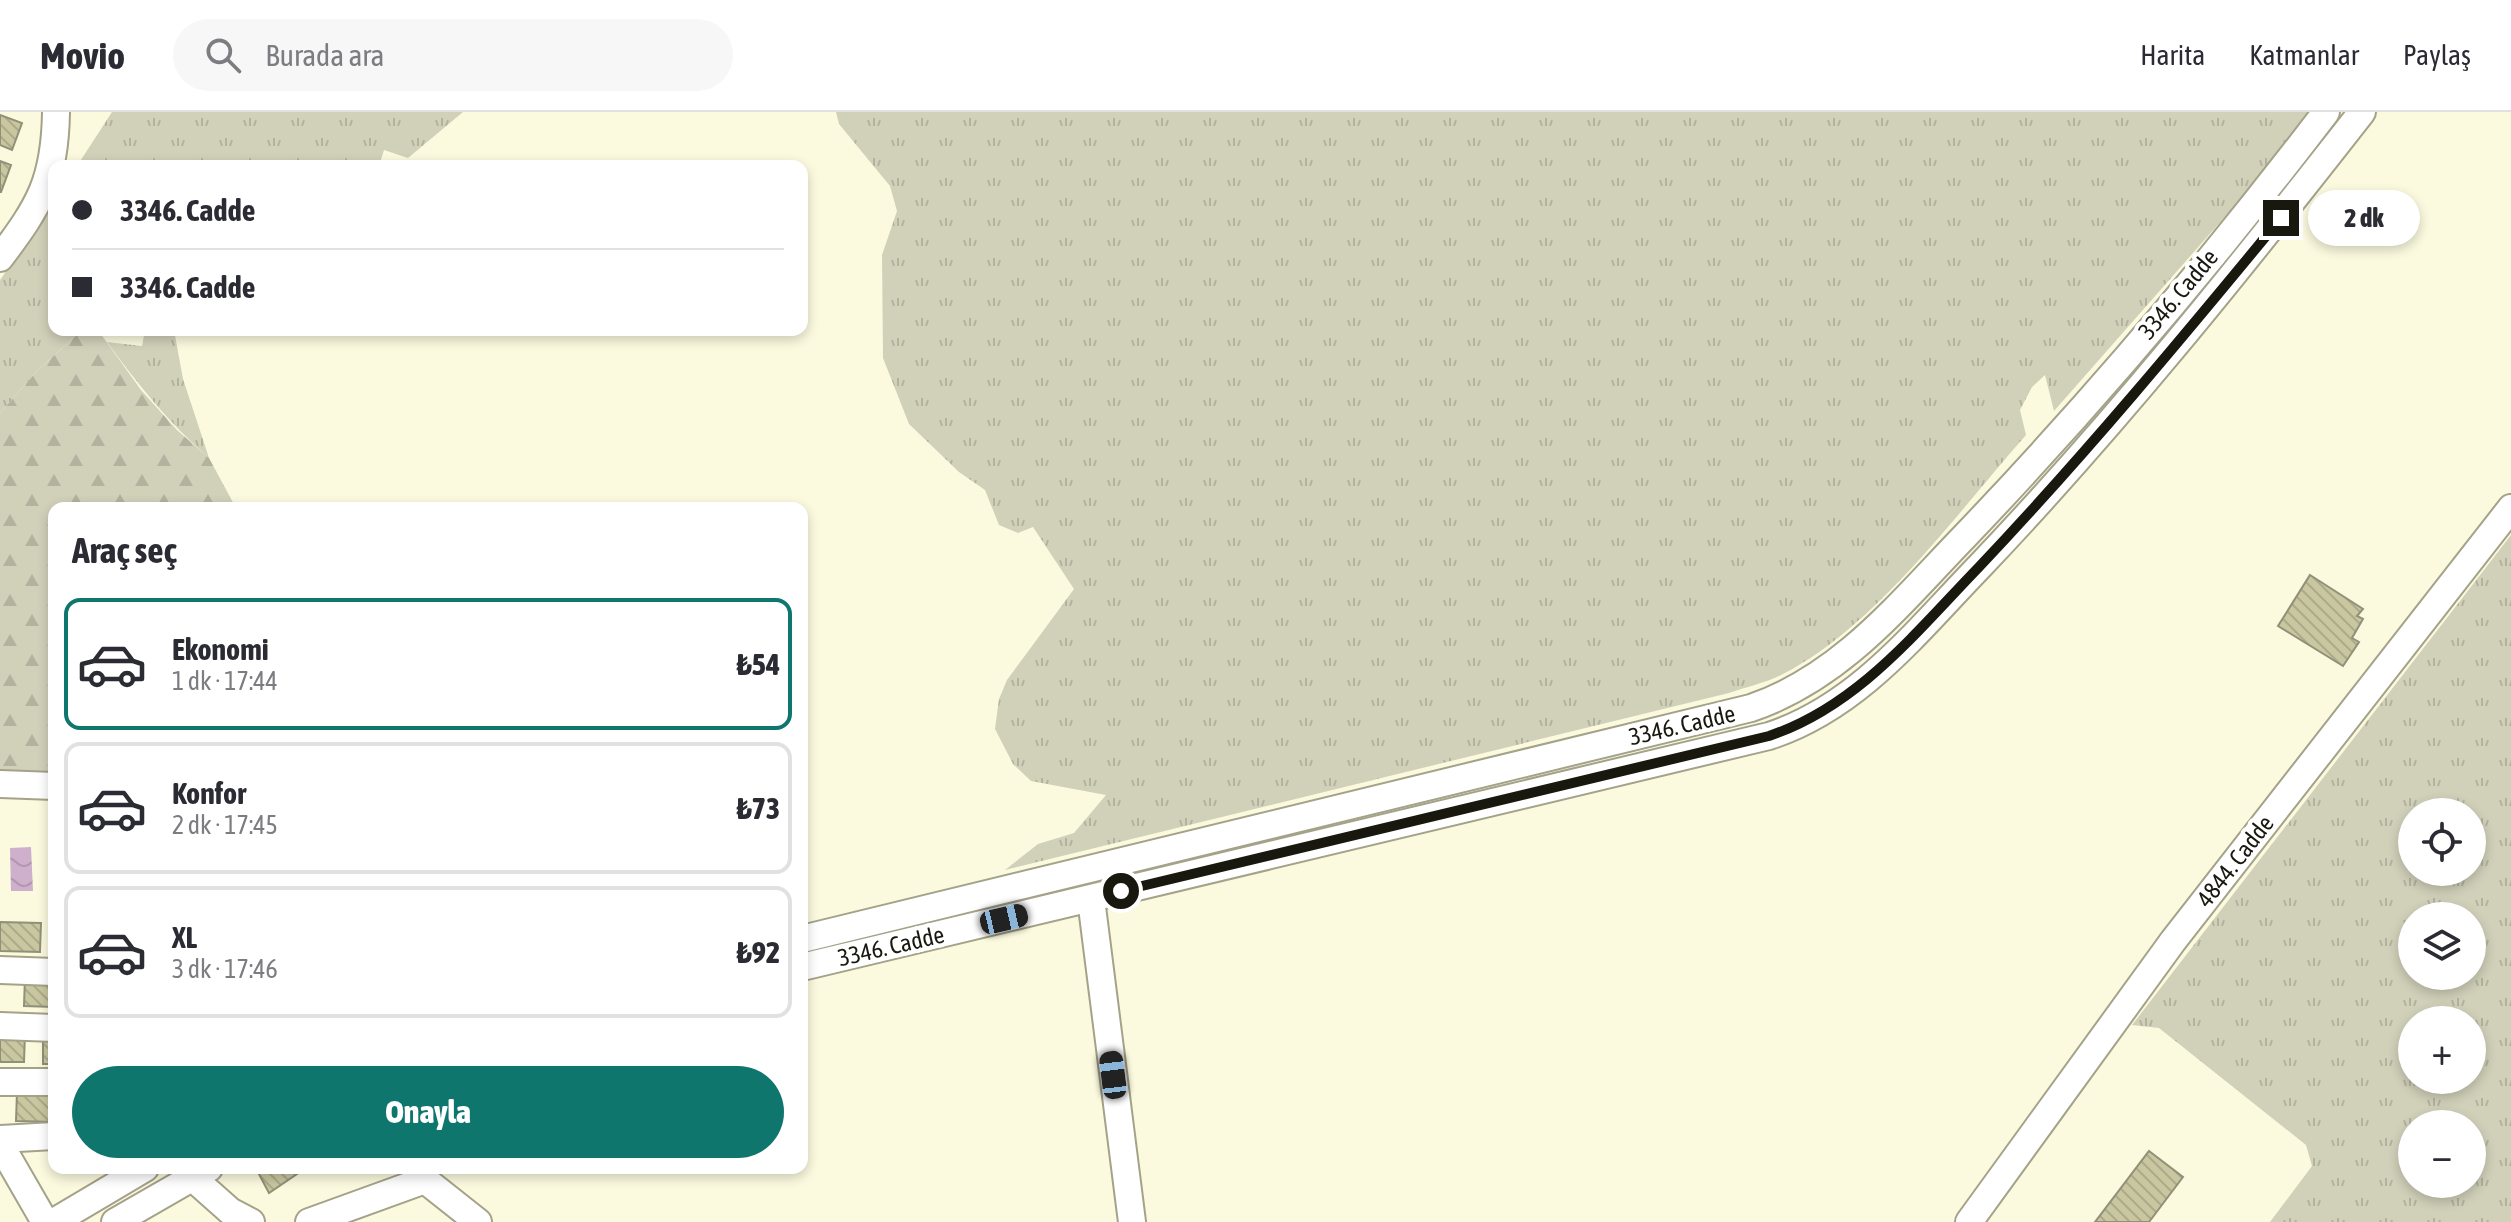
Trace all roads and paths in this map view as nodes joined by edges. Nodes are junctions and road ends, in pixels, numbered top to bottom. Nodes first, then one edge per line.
1 (56, 112) edge
2 (2326, 112) edge
3 (2362, 112) edge
4 (51, 160) edge
5 (48, 182) edge
6 (0, 258) edge
7 (2511, 508) edge
8 (0, 784) edge
9 (48, 786) edge
10 (1091, 899) junction
11 (808, 938) edge
12 (808, 966) edge
13 (0, 970) edge
14 (48, 972) edge
15 (0, 1026) edge
16 (48, 1028) edge
17 (0, 1082) edge
18 (48, 1082) edge
19 (48, 1138) edge
20 (2, 1153) edge
21 (135, 1174) edge
22 (199, 1174) edge
23 (202, 1174) edge
24 (39, 1222) edge
25 (45, 1222) edge
26 (54, 1222) edge
27 (115, 1222) edge
28 (251, 1222) edge
29 (309, 1222) edge
30 (478, 1222) edge
31 (1132, 1222) edge
32 (1969, 1222) edge

1 - 4 street
2 - 11 street, 3346. Cadde
3 - 10 street, 3346. Cadde
5 - 6 street
7 - 32 street, 4844. Cadde
8 - 9 street
10 - 12 street, 3346. Cadde
10 - 31 street
13 - 14 street
15 - 16 street
17 - 18 street
19 - 20 street
20 - 25 street
21 - 26 street
22 - 27 street
23 - 28 street
24 - 25 street
29 - 30 street

